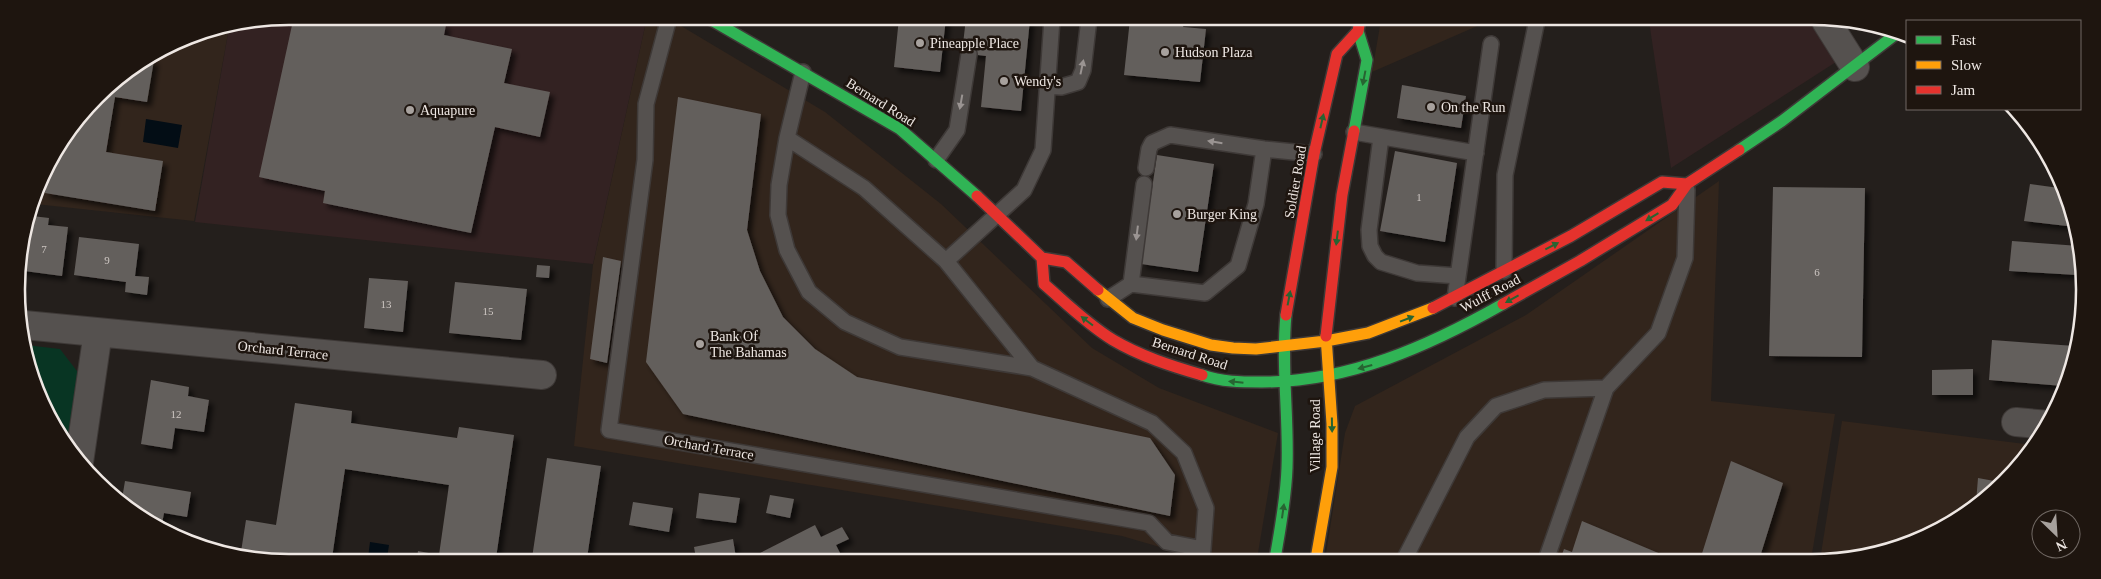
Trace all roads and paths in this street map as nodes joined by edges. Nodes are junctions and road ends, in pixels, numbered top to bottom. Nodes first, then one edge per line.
1 (667, 25) edge
2 (720, 25) edge
3 (1051, 25) edge
4 (1088, 25) edge
5 (1359, 25) edge
6 (1536, 25) edge
7 (1829, 26) edge
8 (1892, 37) edge
9 (1491, 44) dead end
10 (969, 54) dead end
11 (1855, 67) junction
12 (803, 72) junction
13 (1046, 86) junction
14 (1354, 132) junction
15 (1381, 137) junction
16 (787, 138) junction
17 (1264, 149) junction
18 (1476, 153) junction
19 (1314, 154) junction
20 (936, 160) junction
21 (1146, 168) dead end
22 (1144, 184) dead end
23 (1687, 184) junction
24 (997, 213) junction
25 (1042, 258) junction
26 (946, 261) junction
27 (1504, 271) junction
28 (1458, 276) junction
29 (1131, 284) junction
30 (1455, 298) junction
31 (1108, 299) junction
32 (27, 325) edge
33 (98, 332) junction
34 (1326, 341) junction
35 (1284, 346) junction
36 (1032, 368) junction
37 (542, 375) dead end
38 (1329, 376) junction
39 (1285, 382) junction
40 (1606, 388) junction
41 (2016, 422) dead end
42 (2039, 424) edge
43 (81, 452) edge
44 (1202, 554) edge
45 (1276, 554) edge
46 (1317, 554) edge
47 (1407, 554) edge
48 (1548, 554) edge

1 - 44 lane, Orchard Terrace
2 - 12 main road, Bernard Road
3 - 13 lane
13 -> 4 lane
5 -> 14 main road, Soldier Road
19 -> 5 main road, Soldier Road
6 - 27 lane
7 - 11 street
8 - 11 main road, Wulff Road
9 - 18 lane
10 -> 20 lane
11 - 23 main road, Wulff Road
12 - 16 lane
12 - 20 main road, Bernard Road
13 - 24 lane
14 - 15 lane
14 -> 34 main road, Soldier Road
15 - 18 lane
15 - 28 lane
16 - 26 lane
16 - 36 lane
17 - 19 lane
17 -> 21 lane
17 - 29 lane
18 - 28 lane
35 -> 19 main road, Soldier Road
20 - 24 main road, Bernard Road
22 -> 29 lane
27 -> 23 main road, Wulff Road
23 -> 38 main road, Wulff Road
23 - 40 lane
24 - 25 main road, Bernard Road
24 - 26 lane
25 - 31 main road, Bernard Road
39 -> 25 main road, Bernard Road
26 - 36 lane
27 - 30 main road, Wulff Road
28 - 30 lane
29 - 31 lane
34 -> 30 main road, Wulff Road
31 - 35 main road, Bernard Road
32 - 33 street, Orchard Terrace
33 - 37 street, Orchard Terrace
33 - 43 street
34 - 35 main road, Wulff Road
34 - 38 main road, Village Road
35 - 39 main road, Village Road
36 - 44 lane
38 - 39 main road, Wulff Road
38 -> 46 main road, Village Road
45 -> 39 main road, Village Road
40 - 47 lane
40 - 48 lane
41 - 42 street

